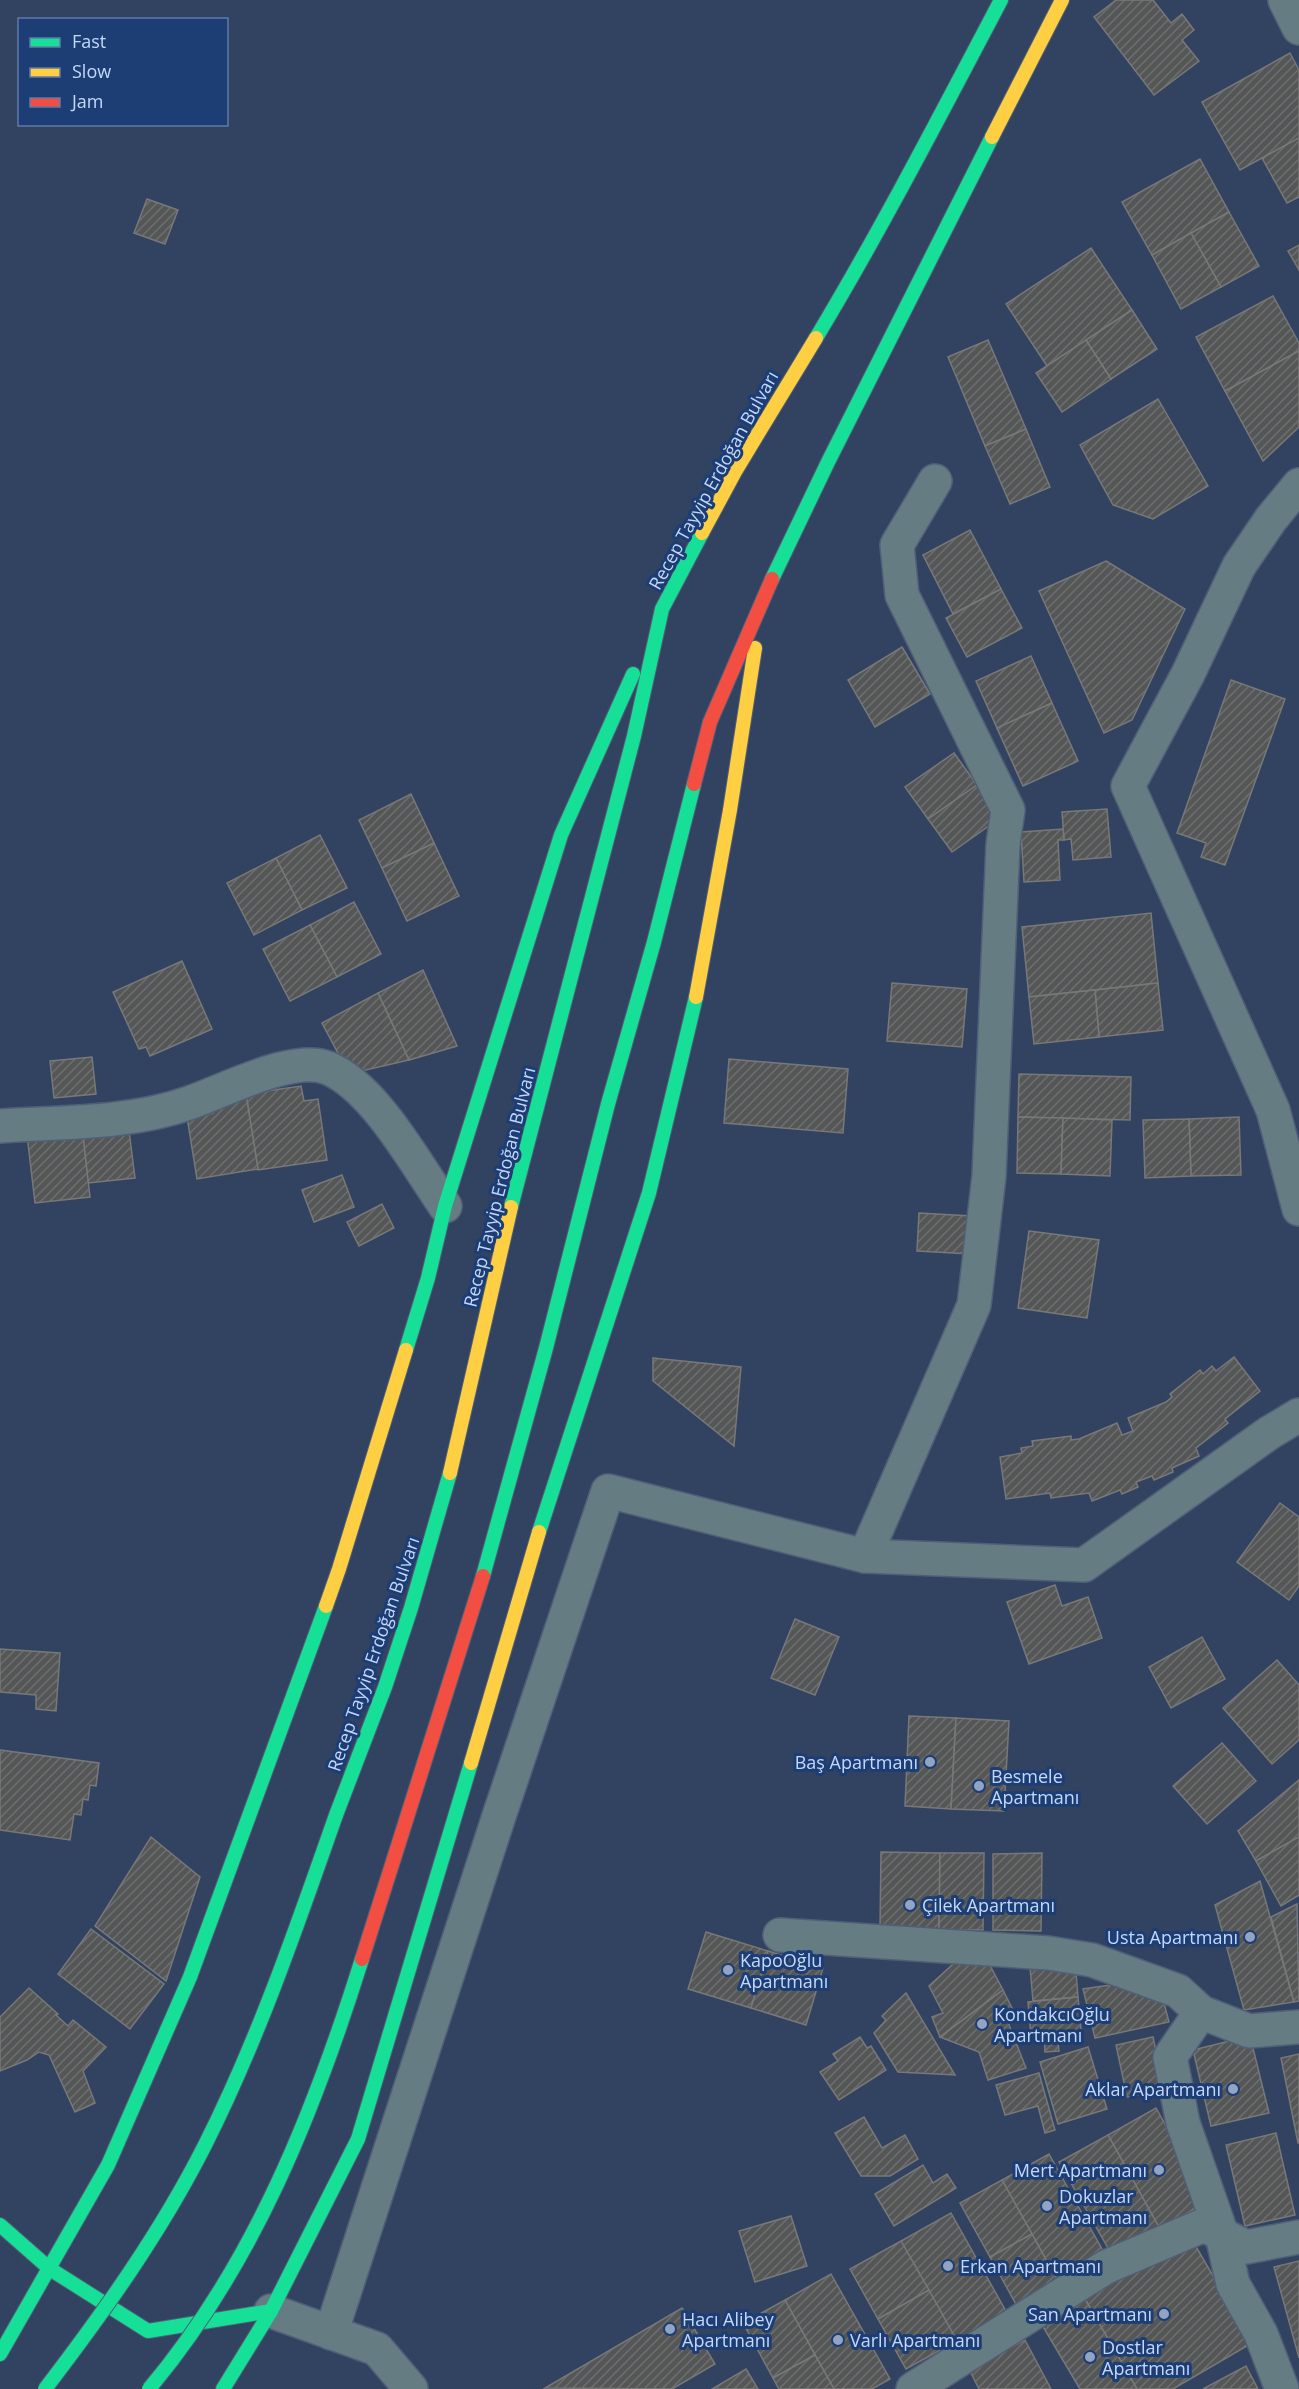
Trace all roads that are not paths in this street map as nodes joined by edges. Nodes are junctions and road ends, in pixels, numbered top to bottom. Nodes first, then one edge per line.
1 (1001, 0) edge
2 (1062, 0) edge
3 (1286, 0) edge
4 (1299, 28) edge
5 (935, 481) dead end
6 (1299, 485) edge
7 (762, 602) junction
8 (662, 609) junction
9 (0, 1126) edge
10 (445, 1206) junction
11 (1299, 1209) edge
12 (1299, 1415) edge
13 (865, 1556) junction
14 (780, 1935) dead end
15 (1201, 2013) junction
16 (1299, 2027) edge
17 (0, 2226) edge
18 (1222, 2235) junction
19 (1299, 2237) edge
20 (50, 2269) junction
21 (271, 2311) junction
22 (331, 2333) junction
23 (0, 2354) edge
24 (921, 2387) edge
25 (45, 2389) edge
26 (149, 2389) edge
27 (223, 2389) edge
28 (411, 2389) edge
29 (1282, 2389) edge

1 - 8 main road, Recep Tayyip Erdoğan Bulvarı
2 - 7 main road
3 - 4 street
5 - 13 street
6 - 11 street
7 - 21 main road
7 - 26 main road, bridge
8 - 10 main road
8 - 25 main road, Recep Tayyip Erdoğan Bulvarı, bridge
9 - 10 street
10 - 20 main road
12 - 13 street
13 - 22 street
14 - 15 street
15 - 16 street
15 - 18 street
17 - 20 main road
18 - 19 street
18 - 24 street
18 - 29 street
20 - 21 main road
20 - 23 main road
21 - 22 street
21 - 27 main road
22 - 28 street

